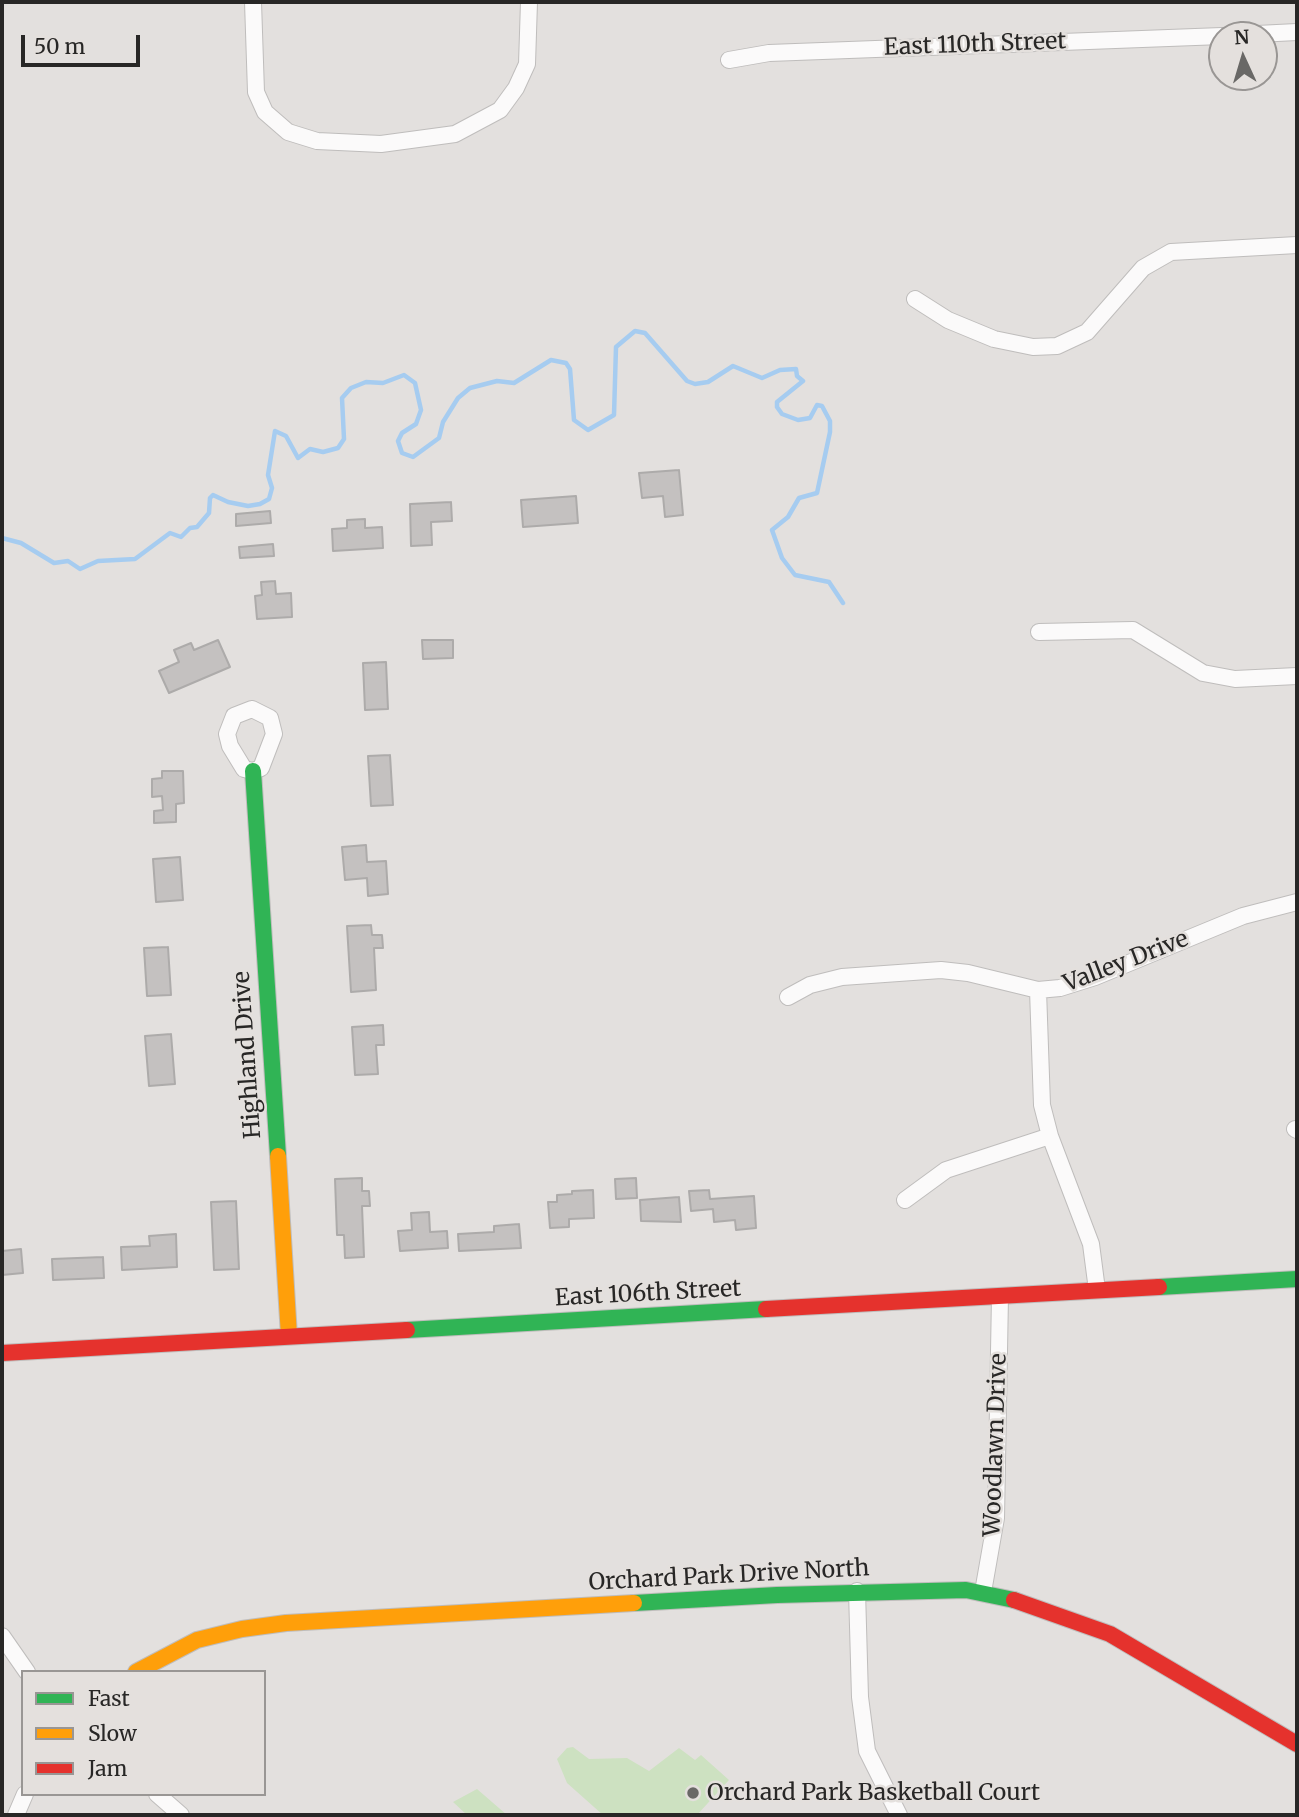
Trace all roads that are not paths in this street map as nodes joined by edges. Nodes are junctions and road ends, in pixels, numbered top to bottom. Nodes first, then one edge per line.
1 (253, 2) edge
2 (529, 2) edge
3 (1297, 32) edge
4 (1278, 33) edge
5 (1208, 37) edge
6 (729, 60) dead end
7 (1297, 245) edge
8 (915, 299) dead end
9 (1039, 632) dead end
10 (1297, 676) edge
11 (254, 771) dead end
12 (1297, 902) edge
13 (1038, 990) junction
14 (788, 997) dead end
15 (1050, 1136) junction
16 (905, 1200) dead end
17 (1297, 1279) edge
18 (1097, 1290) junction
19 (1000, 1296) junction
20 (289, 1336) junction
21 (2, 1353) edge
22 (857, 1591) junction
23 (983, 1592) junction
24 (2, 1636) edge
25 (26, 1670) edge
26 (140, 1670) edge
27 (1297, 1744) edge
28 (24, 1796) edge
29 (159, 1796) edge
30 (16, 1815) edge
31 (181, 1815) edge
32 (899, 1815) edge

1 - 2 street
3 - 4 street
5 - 6 street, East 110th Street
7 - 8 street
9 - 10 street
11 - 20 street, Highland Drive
12 - 13 street, Valley Drive
13 - 14 street, Valley Drive
13 - 15 street
15 - 16 street
15 - 18 street
17 - 18 street, East 106th Street
18 - 19 street, East 106th Street
19 - 20 street, East 106th Street
19 - 23 street, Woodlawn Drive
20 - 21 street, East 106th Street
22 - 23 street, Orchard Park Drive North
22 - 26 street, Orchard Park Drive North
22 - 32 street
23 - 27 street, Orchard Park Drive North
24 - 25 street
28 - 30 street
29 - 31 street

